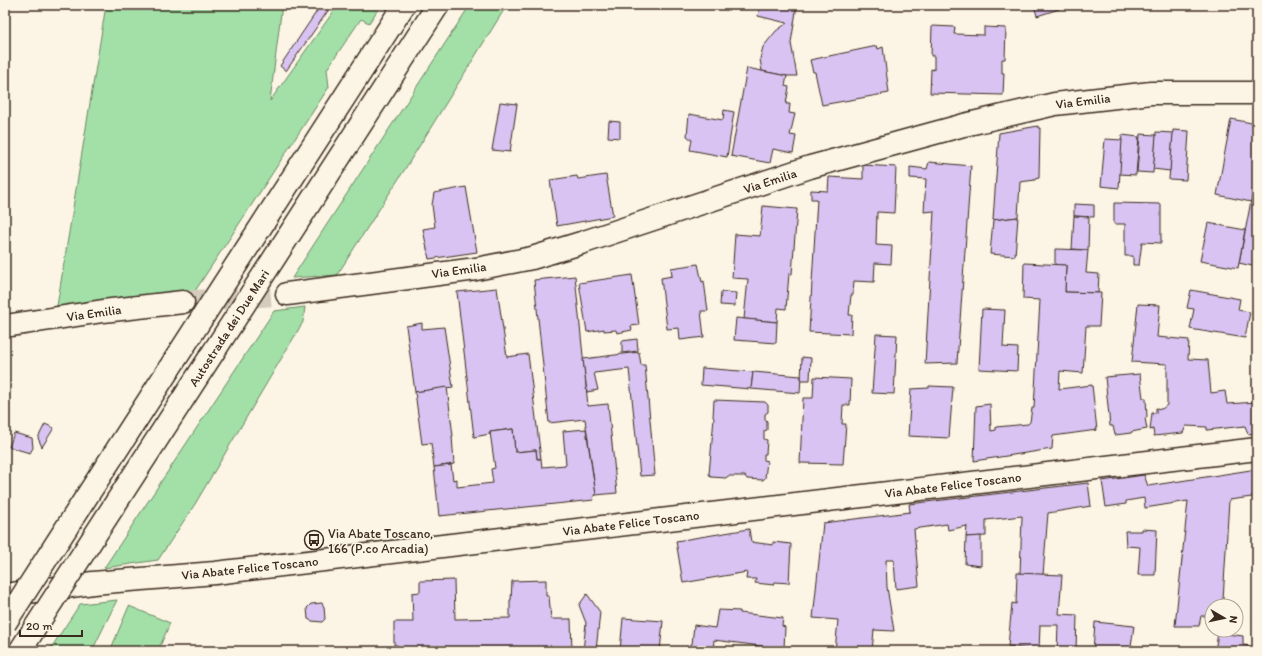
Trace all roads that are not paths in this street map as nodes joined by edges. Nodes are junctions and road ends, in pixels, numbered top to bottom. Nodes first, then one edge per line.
1 (404, 5) edge
2 (438, 5) edge
3 (1257, 93) edge
4 (286, 294) tunnel mouth
5 (183, 302) tunnel mouth
6 (5, 326) edge
7 (1257, 449) edge
8 (5, 595) edge
9 (5, 623) edge
10 (20, 651) edge

1 - 9 main road, bridge
2 - 10 main road, Autostrada dei Due Mari, bridge
3 - 4 main road, Via Emilia
5 - 6 main road, Via Emilia
7 - 8 main road, Via Abate Felice Toscano

